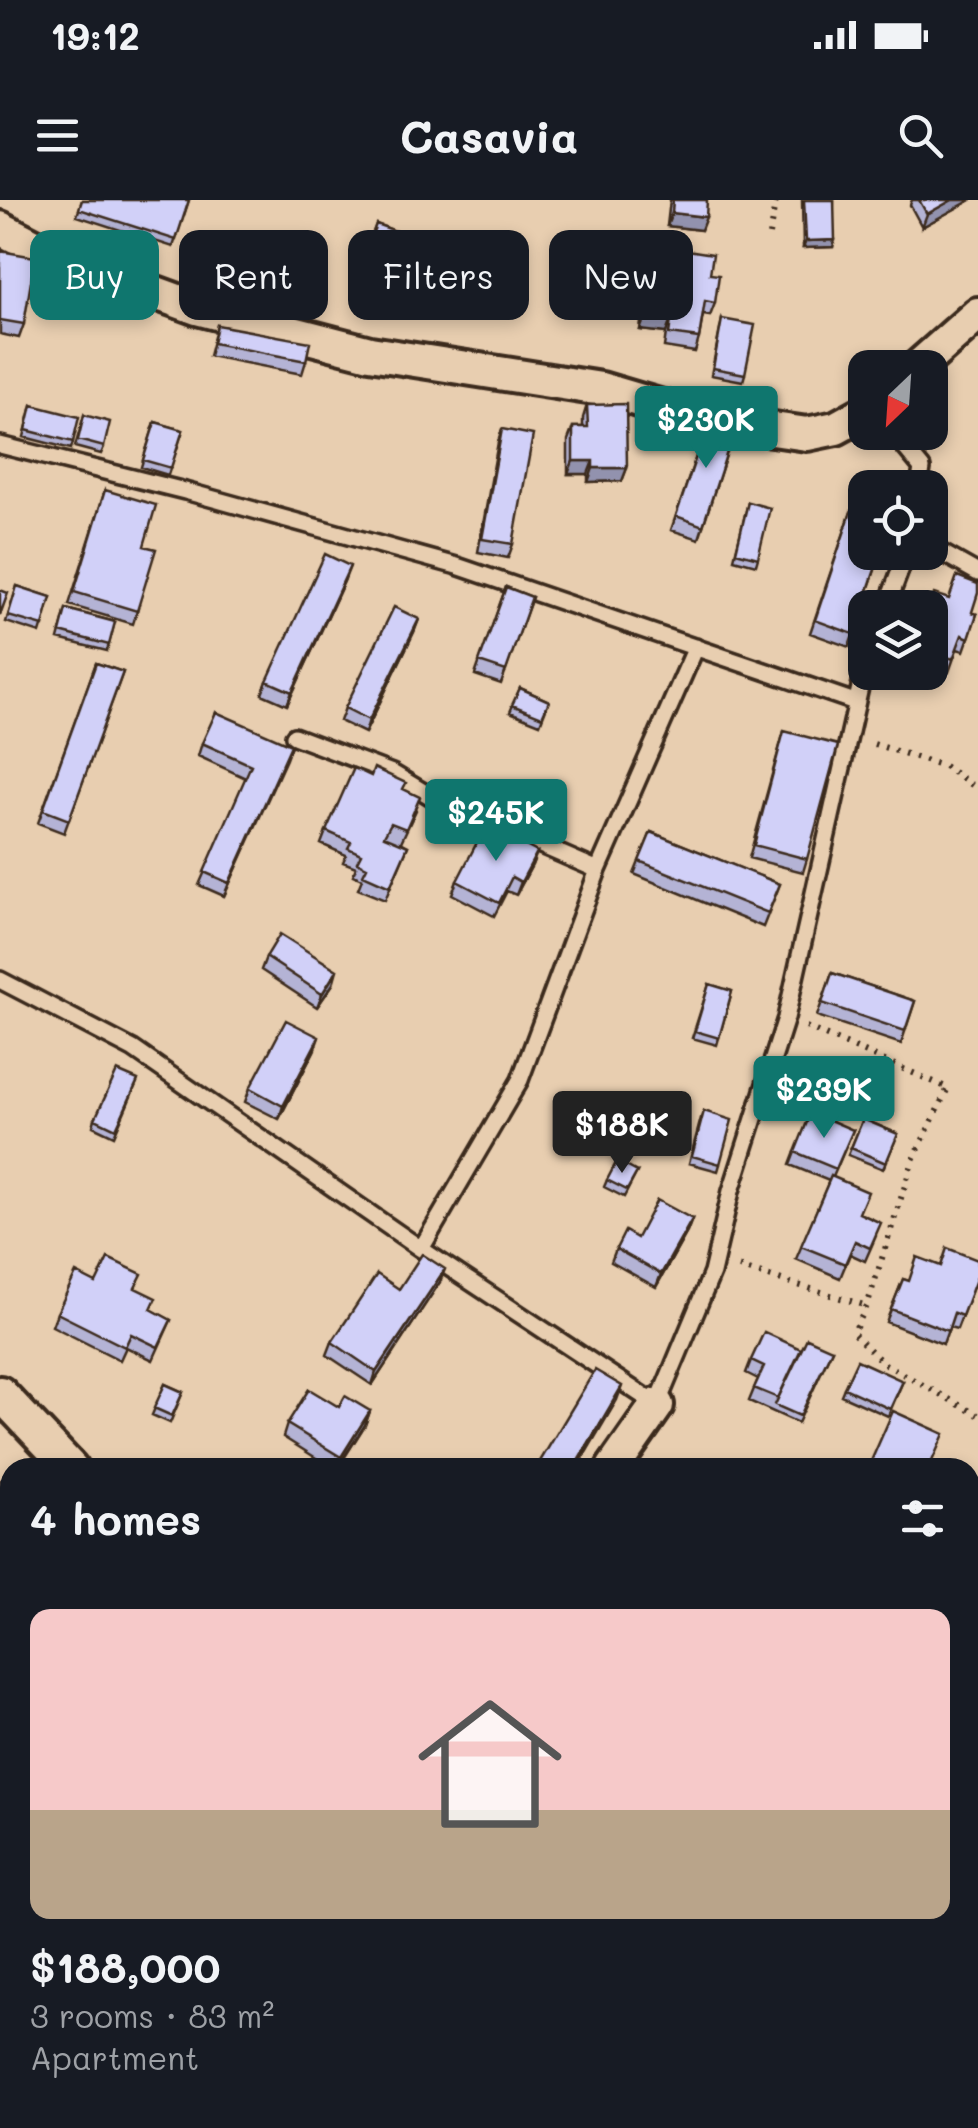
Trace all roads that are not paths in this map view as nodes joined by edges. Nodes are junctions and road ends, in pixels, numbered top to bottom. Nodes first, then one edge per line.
1 (0, 228) edge
2 (978, 314) edge
3 (937, 350) edge
4 (848, 421) edge
5 (0, 445) edge
6 (907, 450) edge
7 (922, 470) edge
8 (948, 556) edge
9 (978, 574) edge
10 (696, 648) junction
11 (858, 690) edge
12 (855, 702) junction
13 (294, 736) dead end
14 (598, 870) junction
15 (0, 980) edge
16 (420, 1249) junction
17 (0, 1393) edge
18 (657, 1405) junction
19 (62, 1458) edge
20 (619, 1458) edge

1 - 4 street
2 - 3 street
5 - 10 lane
6 - 7 lane
8 - 9 lane
10 - 12 lane
10 - 14 lane
11 - 12 lane
12 - 18 lane
13 - 14 lane
14 - 16 lane
15 - 16 lane
16 - 18 lane
17 - 19 street
18 - 20 street

